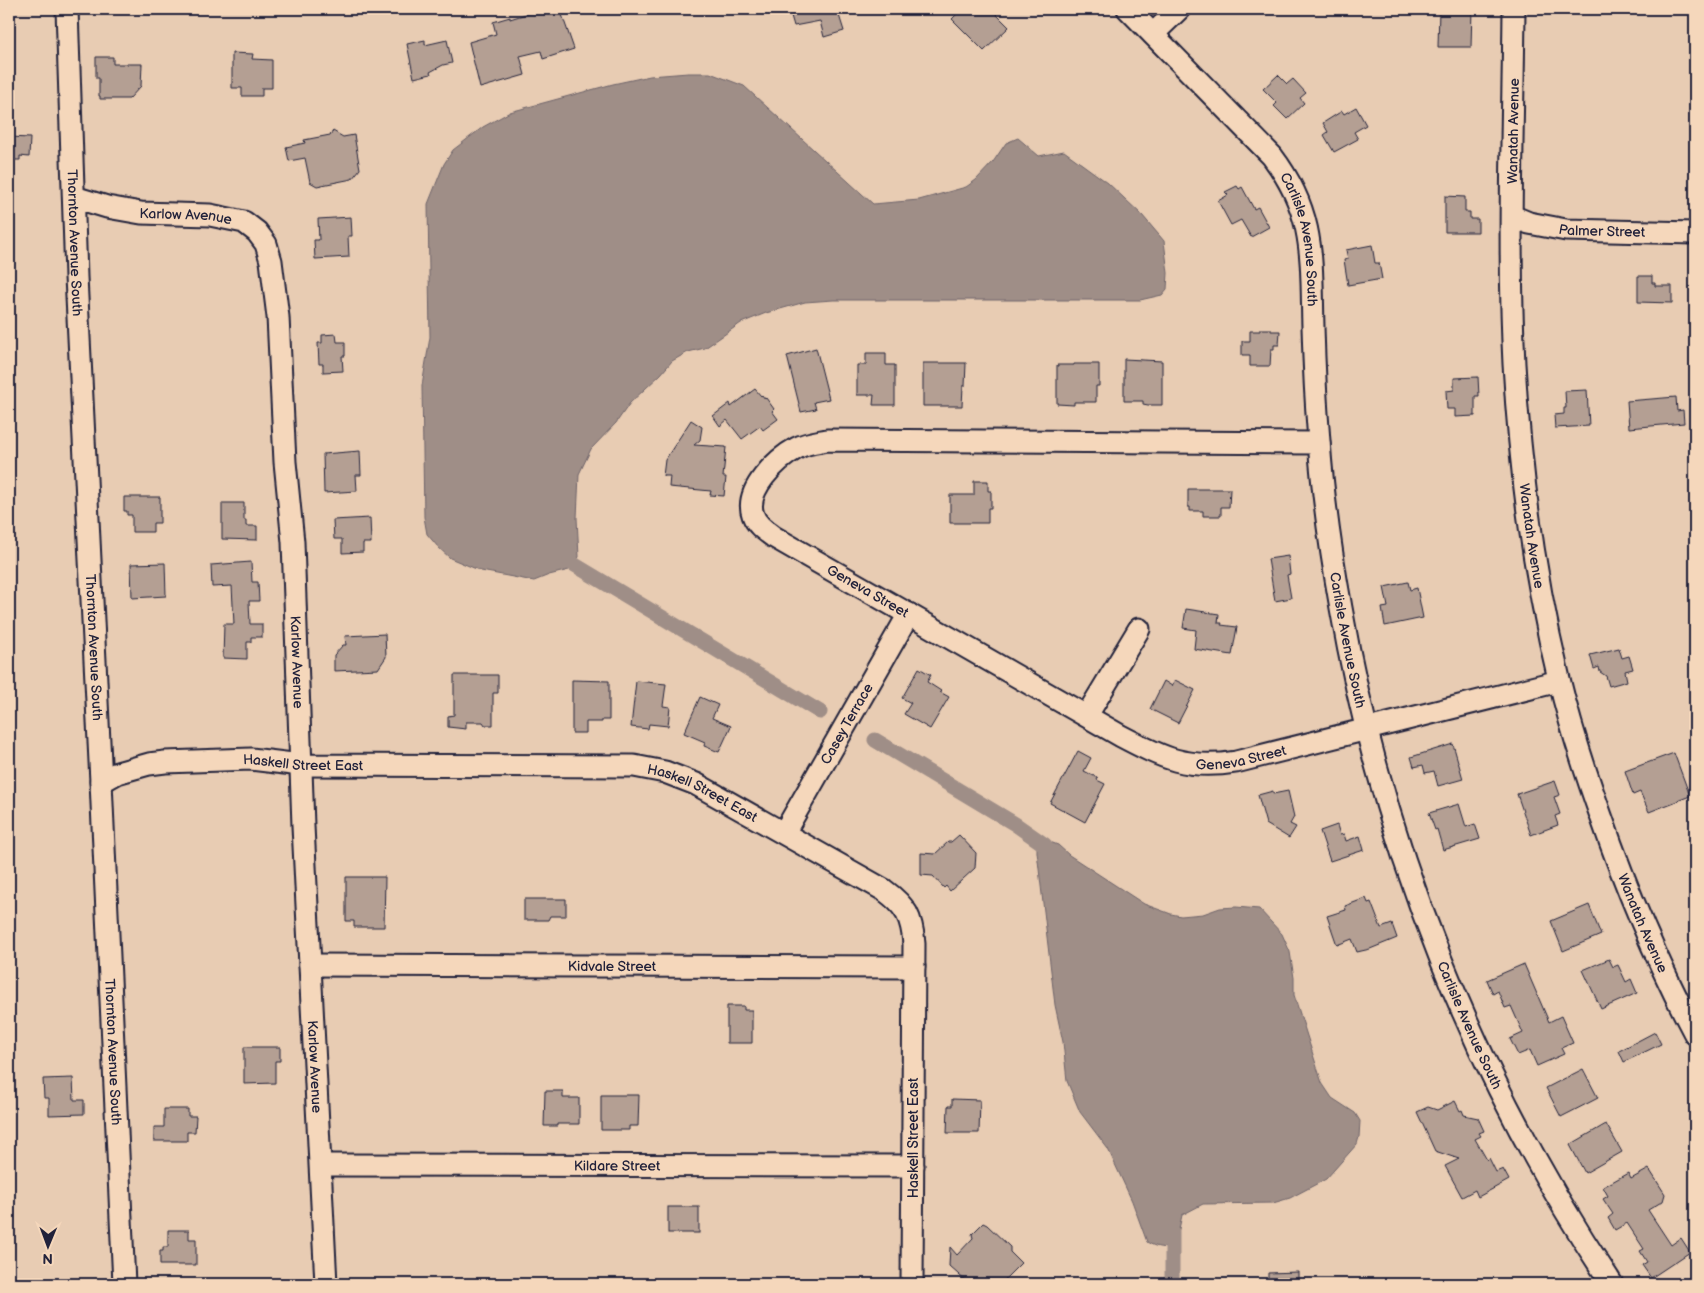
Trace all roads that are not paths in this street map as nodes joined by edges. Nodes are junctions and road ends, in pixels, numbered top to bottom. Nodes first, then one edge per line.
1 (67, 9) edge
2 (1128, 9) edge
3 (1179, 9) edge
4 (1514, 9) edge
5 (1153, 34) junction
6 (74, 197) junction
7 (1512, 216) junction
8 (1695, 233) edge
9 (1319, 443) junction
10 (910, 614) junction
11 (1139, 629) dead end
12 (1559, 680) junction
13 (1087, 715) junction
14 (1367, 728) junction
15 (301, 764) junction
16 (101, 782) junction
17 (784, 833) junction
18 (310, 965) junction
19 (914, 967) junction
20 (1695, 1034) edge
21 (321, 1165) junction
22 (913, 1166) junction
23 (124, 1284) edge
24 (326, 1284) edge
25 (912, 1284) edge
26 (1612, 1284) edge

1 - 6 street, Thornton Avenue South
2 - 5 street, Carlisle Avenue South
3 - 5 street
4 - 7 street, Wanatah Avenue
5 - 9 street, Carlisle Avenue South
6 - 15 street, Karlow Avenue
6 - 16 street, Thornton Avenue South
7 - 8 street, Palmer Street
7 - 12 street, Wanatah Avenue
9 - 10 street, Geneva Street
9 - 14 street, Carlisle Avenue South
10 - 13 street, Geneva Street
10 - 17 street, Casey Terrace
11 - 13 street
12 - 14 street, Geneva Street
12 - 20 street, Wanatah Avenue
13 - 14 street, Geneva Street
14 - 26 street, Carlisle Avenue South
15 - 16 street, Haskell Street East
15 - 17 street, Haskell Street East
15 - 18 street, Karlow Avenue
16 - 23 street, Thornton Avenue South
17 - 19 street, Haskell Street East
18 - 19 street, Kidvale Street
18 - 21 street, Karlow Avenue
19 - 22 street, Haskell Street East
21 - 22 street, Kildare Street
21 - 24 street, Karlow Avenue
22 - 25 street, Haskell Street East

